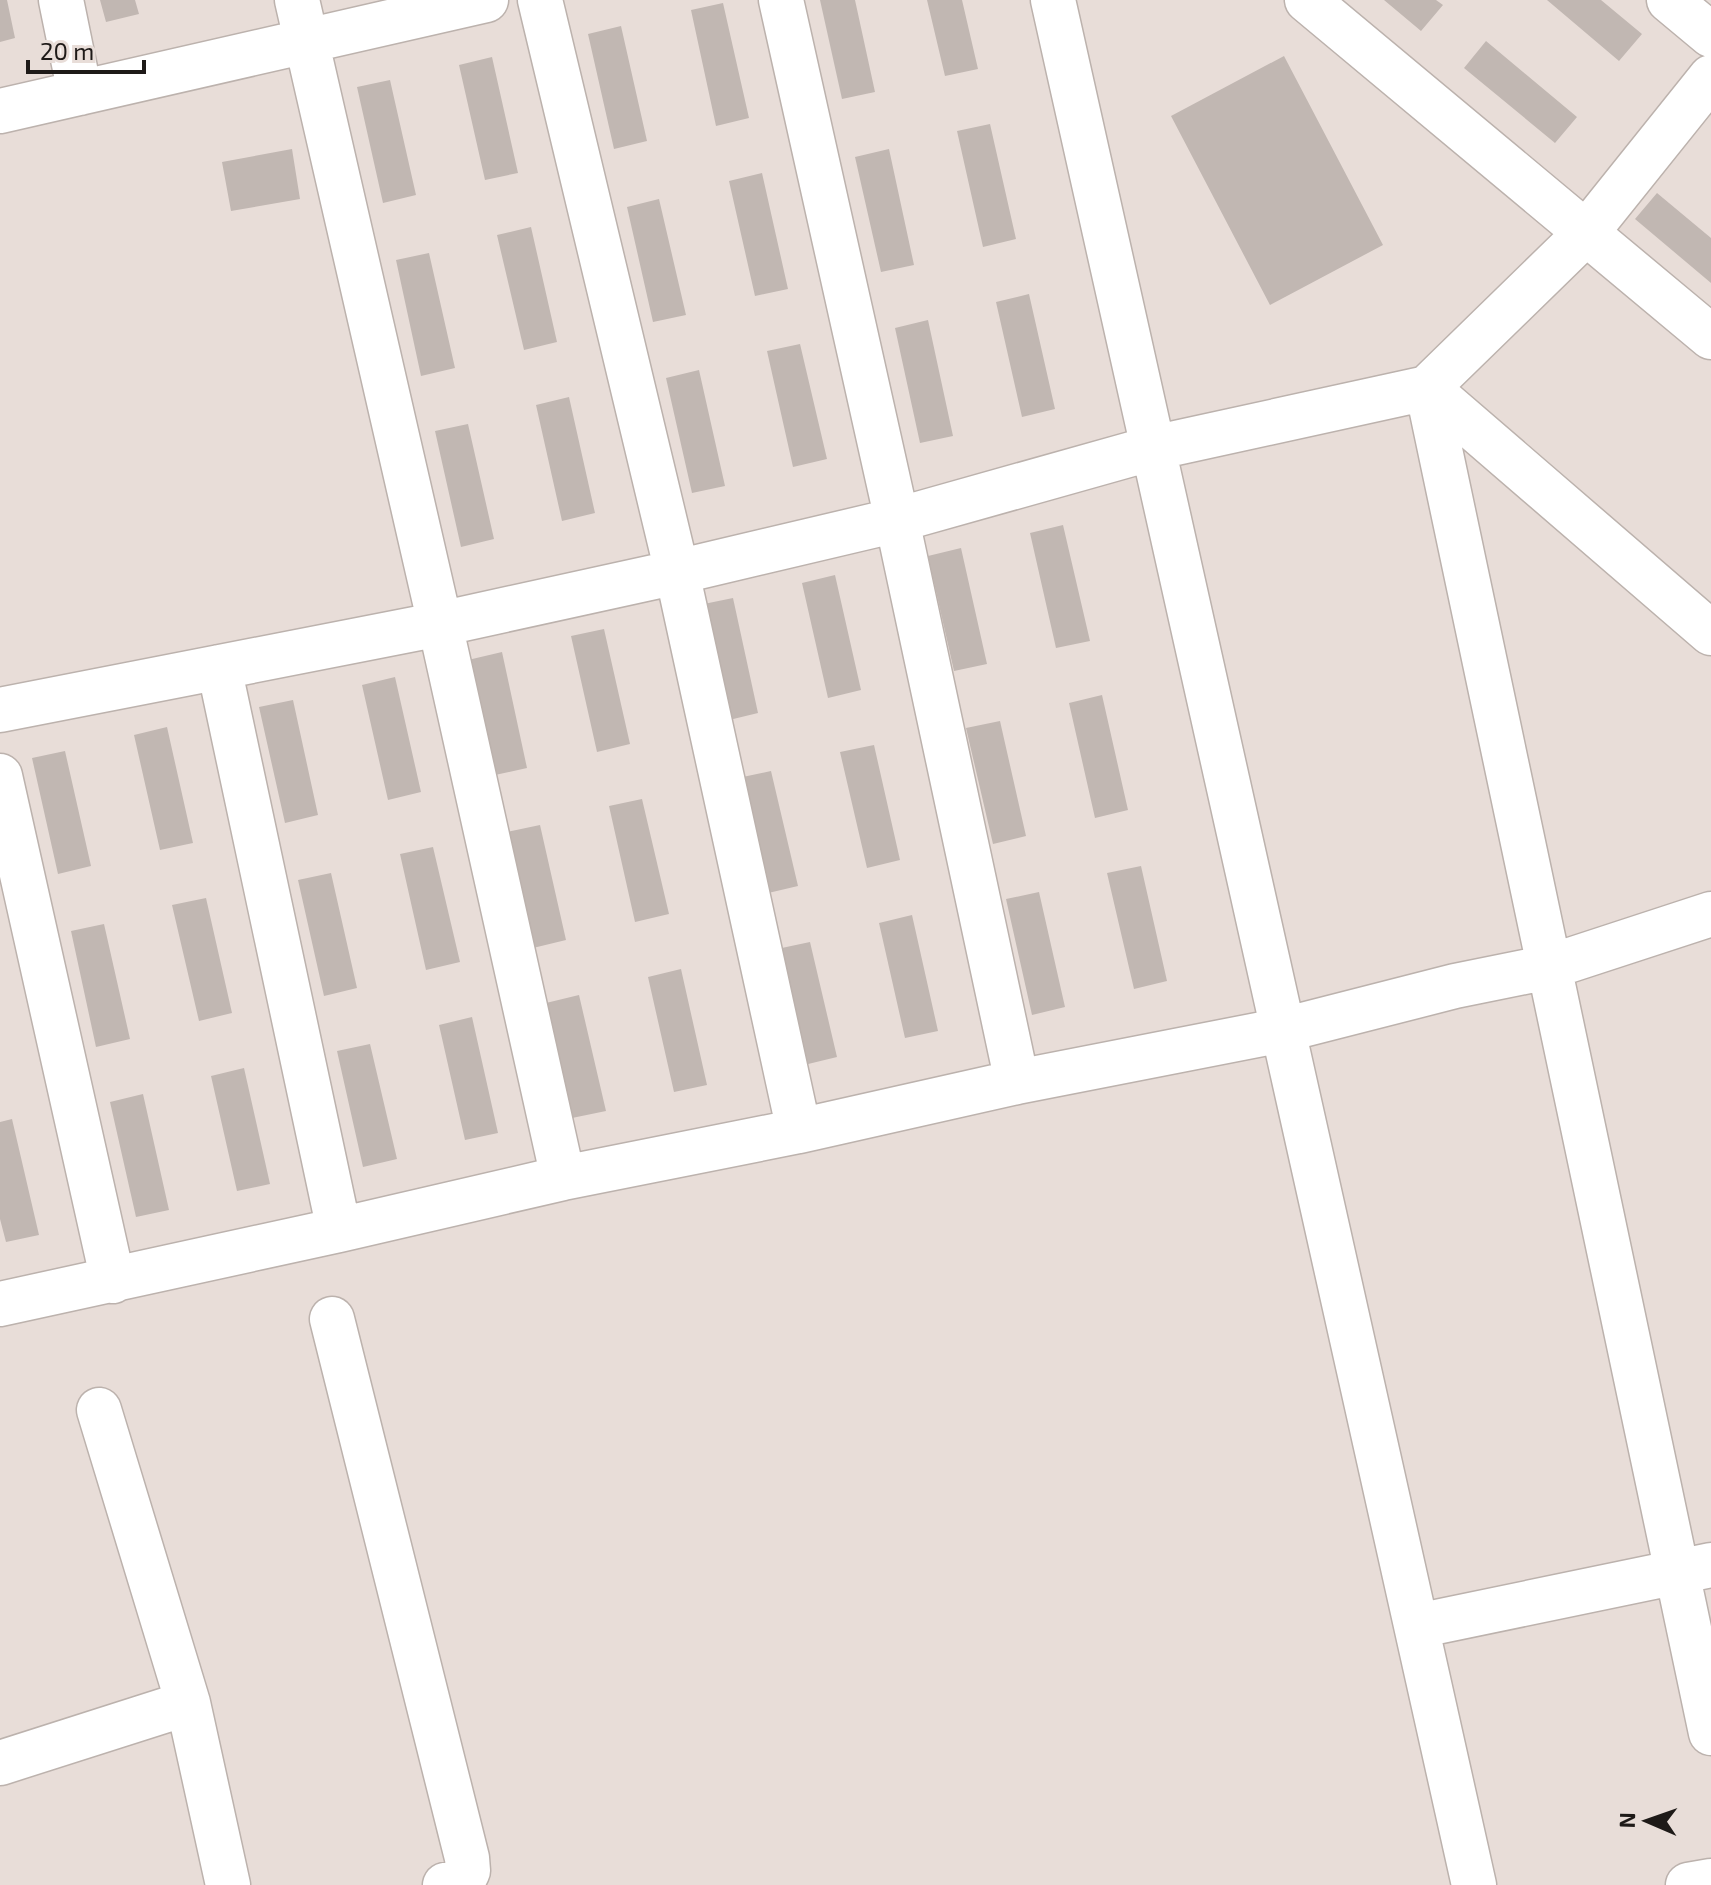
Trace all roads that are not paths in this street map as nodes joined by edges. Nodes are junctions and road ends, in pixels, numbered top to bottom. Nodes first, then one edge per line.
1 (61, 0) edge
2 (486, 0) edge
3 (540, 0) edge
4 (781, 0) edge
5 (1053, 0) edge
6 (1307, 0) edge
7 (1669, 0) edge
8 (301, 20) edge
9 (1711, 35) edge
10 (1711, 77) edge
11 (80, 93) junction
12 (0, 111) edge
13 (1586, 233) junction
14 (1711, 337) edge
15 (1427, 388) junction
16 (1153, 448) junction
17 (897, 520) junction
18 (677, 572) junction
19 (440, 624) junction
20 (1711, 633) edge
21 (219, 667) junction
22 (0, 710) edge
23 (0, 776) edge
24 (1711, 914) edge
25 (1549, 967) junction
26 (1283, 1030) junction
27 (1017, 1082) junction
28 (799, 1131) junction
29 (563, 1178) junction
30 (339, 1230) junction
31 (113, 1281) junction
32 (0, 1304) edge
33 (332, 1319) dead end
34 (99, 1410) dead end
35 (1694, 1568) edge
36 (1417, 1626) junction
37 (188, 1703) junction
38 (1711, 1733) edge
39 (0, 1763) edge
40 (1711, 1881) edge
41 (228, 1885) edge
42 (445, 1885) edge
43 (1474, 1885) edge
44 (1688, 1885) edge

1 - 11 street
2 - 8 street
3 - 18 street
4 - 17 street
5 - 16 street
6 - 13 street
7 - 9 street
8 - 11 street
8 - 19 street
10 - 13 street
11 - 12 street
13 - 14 street
13 - 15 street
15 - 16 street
15 - 20 street
15 - 25 street
16 - 17 street
16 - 26 street
17 - 18 street
17 - 27 street
18 - 19 street
18 - 28 street
19 - 21 street
19 - 29 street
21 - 22 street
21 - 30 street
23 - 31 street
24 - 25 street
25 - 26 street
25 - 35 street
26 - 27 street
26 - 36 street
27 - 28 street
28 - 29 street
29 - 30 street
30 - 31 street
31 - 32 street
33 - 42 street
34 - 37 street
35 - 36 street
35 - 38 street
36 - 43 street
37 - 39 street
37 - 41 street
40 - 44 street

